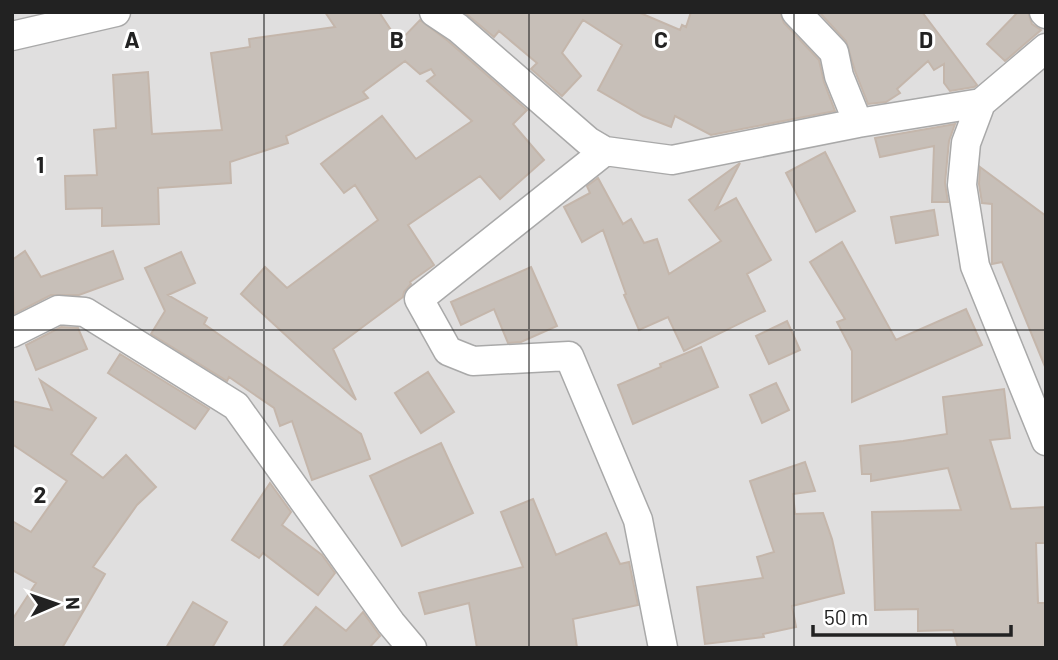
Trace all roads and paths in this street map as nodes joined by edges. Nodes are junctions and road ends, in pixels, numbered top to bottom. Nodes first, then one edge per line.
1 (116, 12) edge
2 (434, 12) edge
3 (796, 12) edge
4 (12, 36) edge
5 (1046, 48) edge
6 (981, 103) junction
7 (858, 123) junction
8 (605, 151) junction
9 (12, 333) edge
10 (1046, 441) edge
11 (412, 648) edge
12 (663, 648) edge

1 - 4 street
2 - 8 street
3 - 7 street
5 - 6 street
6 - 7 street
6 - 10 street
7 - 8 street
8 - 12 street
9 - 11 street

